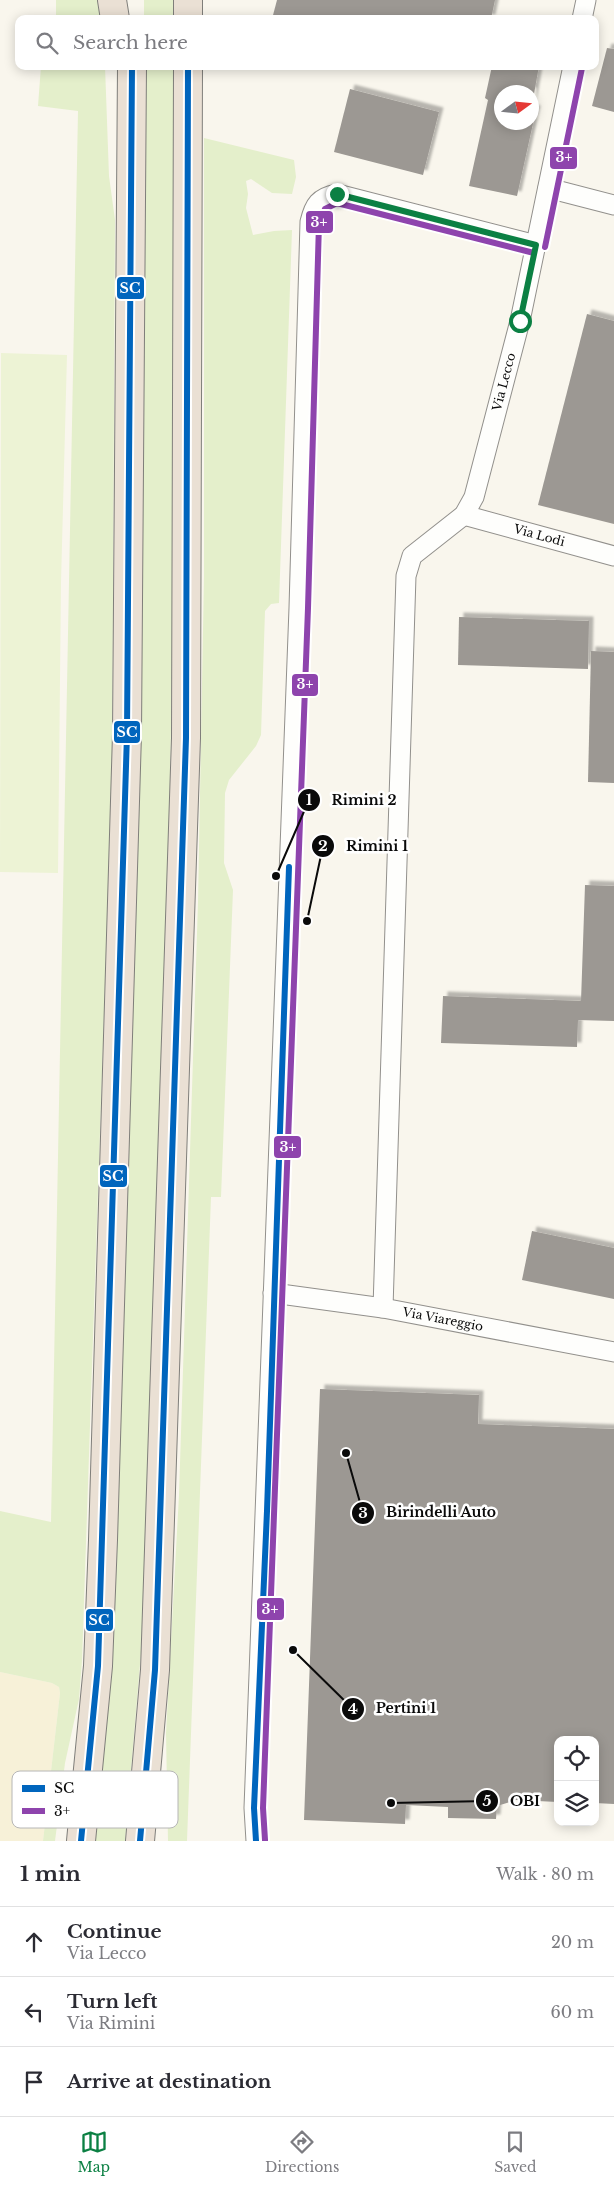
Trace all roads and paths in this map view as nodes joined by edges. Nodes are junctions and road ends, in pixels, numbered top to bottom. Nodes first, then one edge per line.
1 (112, 0) edge
2 (132, 0) edge
3 (188, 0) edge
4 (586, 0) edge
5 (114, 15) edge
6 (132, 15) edge
7 (188, 15) edge
8 (583, 15) edge
9 (125, 70) edge
10 (132, 70) edge
11 (188, 70) edge
12 (572, 70) edge
13 (131, 112) junction
14 (548, 188) junction
15 (614, 205) edge
16 (536, 245) junction
17 (464, 515) junction
18 (614, 556) edge
19 (272, 1293) junction
20 (383, 1308) junction
21 (614, 1352) edge
22 (88, 1771) edge
23 (146, 1771) edge
24 (82, 1828) edge
25 (141, 1828) edge
26 (81, 1841) edge
27 (140, 1841) edge
28 (256, 1841) edge

1 - 5 highway
2 - 6 highway
3 - 7 highway
4 - 8 street
9 - 13 highway
10 - 13 highway
11 - 23 highway
12 - 14 street, Via Lecco
13 - 22 highway
14 - 15 street
14 - 16 street, Via Lecco
16 - 17 street, Via Lecco
16 - 19 street
17 - 18 street, Via Lodi
17 - 20 street
19 - 20 street, Via Viareggio
19 - 28 street
20 - 21 street, Via Viareggio
24 - 26 highway
25 - 27 highway

